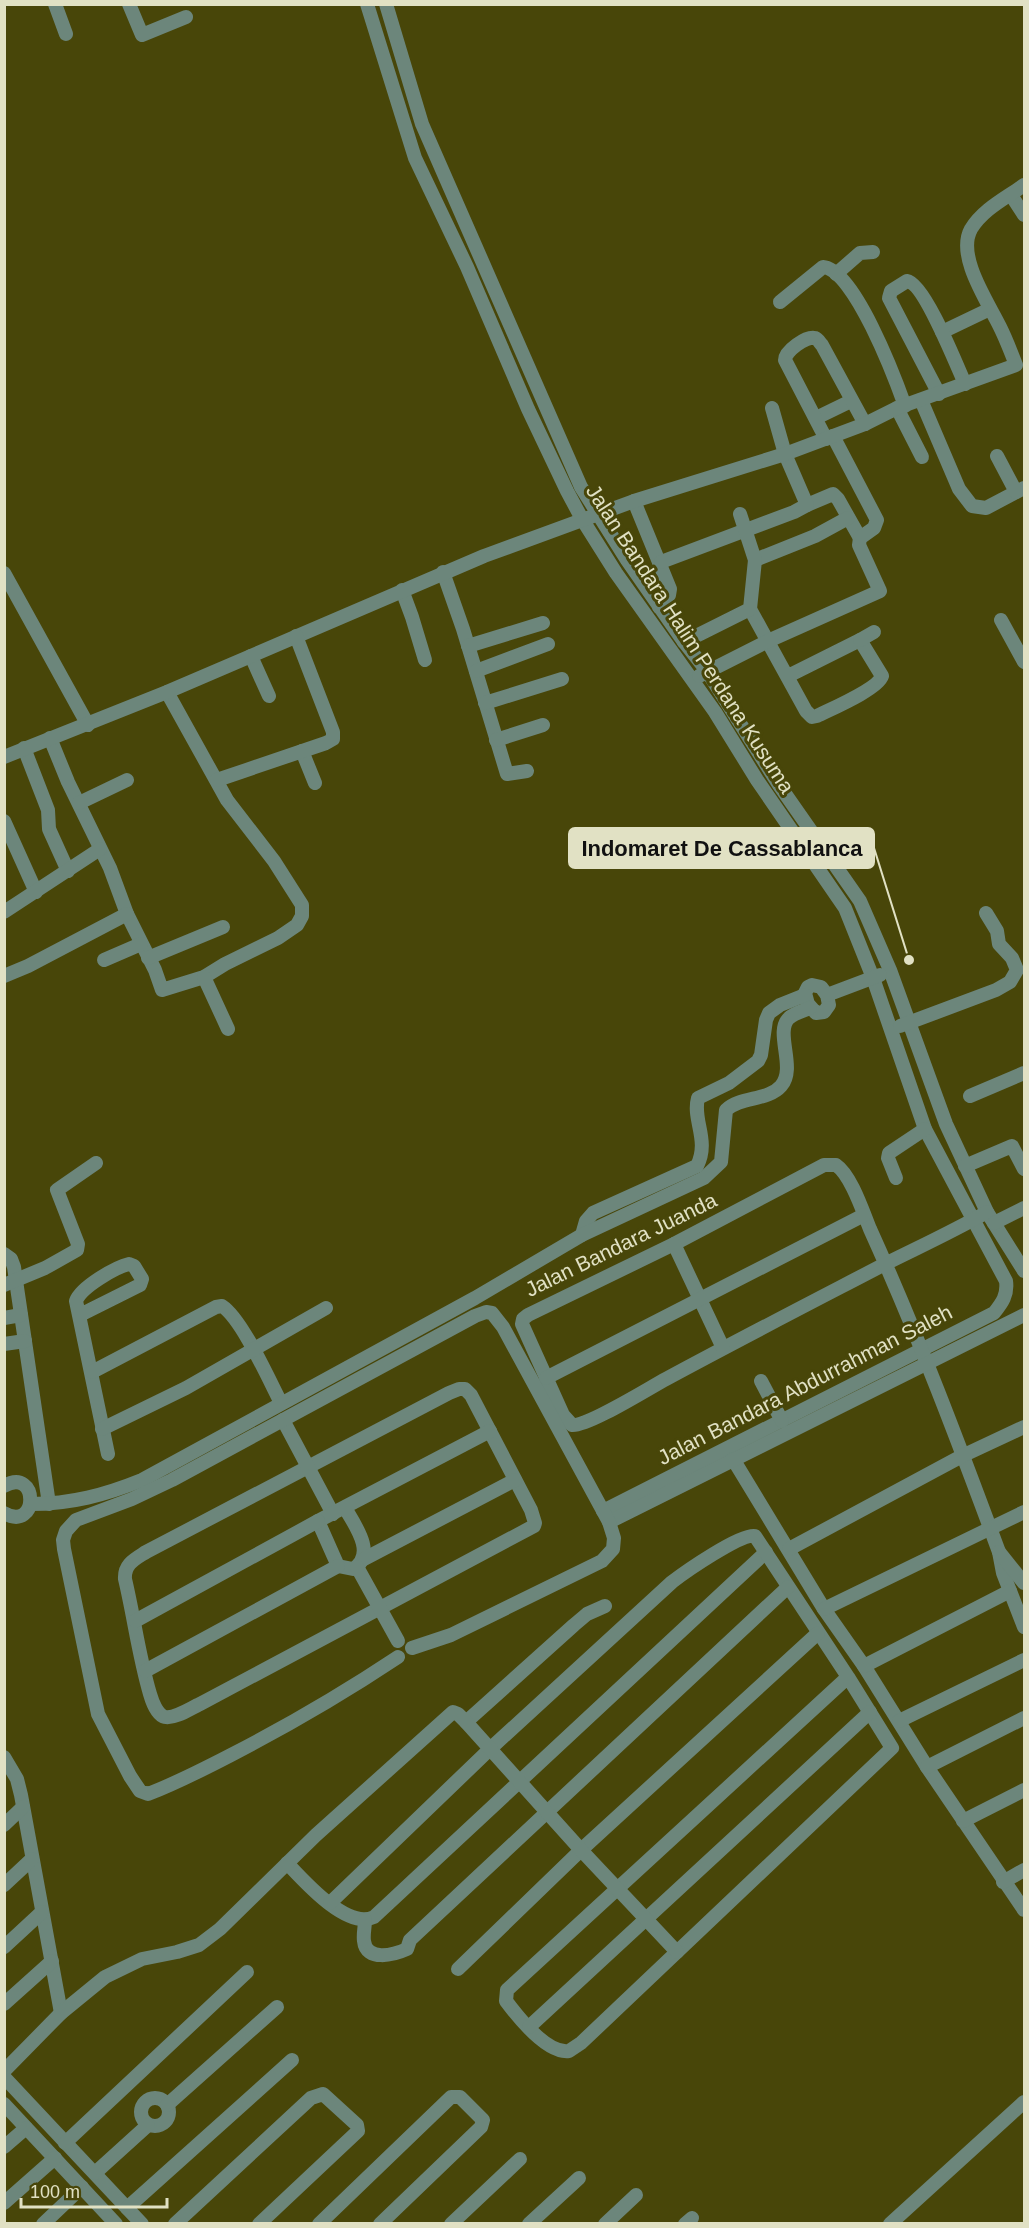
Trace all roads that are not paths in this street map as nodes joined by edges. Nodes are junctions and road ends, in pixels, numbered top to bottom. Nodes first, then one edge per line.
1 (55, 4) edge
2 (129, 4) edge
3 (367, 4) edge
4 (386, 4) edge
5 (186, 17) dead end
6 (66, 34) dead end
7 (1024, 185) edge
8 (1011, 195) junction
9 (1024, 215) edge
10 (873, 252) dead end
11 (836, 274) junction
12 (780, 302) dead end
13 (990, 309) junction
14 (942, 332) junction
15 (1020, 364) edge
16 (965, 384) junction
17 (939, 394) junction
18 (921, 400) junction
19 (546, 405) junction
20 (901, 407) junction
21 (772, 408) dead end
22 (530, 412) junction
23 (859, 414) junction
24 (824, 430) junction
25 (783, 446) junction
26 (997, 456) dead end
27 (922, 458) dead end
28 (1020, 490) edge
29 (634, 501) junction
30 (807, 505) junction
31 (597, 514) junction
32 (740, 514) dead end
33 (848, 518) junction
34 (582, 519) junction
35 (746, 530) junction
36 (860, 538) junction
37 (755, 560) junction
38 (661, 562) junction
39 (443, 572) junction
40 (4, 573) edge
41 (402, 590) junction
42 (659, 607) junction
43 (750, 609) junction
44 (1001, 620) dead end
45 (543, 623) dead end
46 (874, 632) dead end
47 (296, 636) junction
48 (860, 640) junction
49 (768, 641) junction
50 (684, 642) junction
51 (548, 644) dead end
52 (468, 646) junction
53 (1023, 655) edge
54 (251, 656) junction
55 (425, 660) dead end
56 (476, 671) junction
57 (707, 671) junction
58 (788, 676) junction
59 (562, 680) dead end
60 (692, 680) junction
61 (167, 692) junction
62 (269, 696) dead end
63 (485, 704) junction
64 (88, 725) junction
65 (543, 725) dead end
66 (50, 738) junction
67 (496, 740) junction
68 (24, 748) junction
69 (302, 751) junction
70 (4, 757) edge
71 (527, 771) dead end
72 (127, 780) dead end
73 (217, 780) junction
74 (315, 783) dead end
75 (79, 803) junction
76 (4, 821) edge
77 (100, 849) junction
78 (68, 871) junction
79 (36, 892) junction
80 (4, 912) edge
81 (986, 913) dead end
82 (127, 914) junction
83 (223, 927) dead end
84 (141, 944) junction
85 (1018, 956) edge
86 (148, 958) junction
87 (104, 960) dead end
88 (890, 970) junction
89 (4, 976) edge
90 (204, 977) junction
91 (869, 980) junction
92 (827, 995) junction
93 (807, 1001) junction
94 (908, 1022) junction
95 (228, 1029) dead end
96 (890, 1030) junction
97 (1024, 1073) edge
98 (713, 1092) junction
99 (970, 1096) dead end
100 (726, 1110) junction
101 (925, 1129) junction
102 (1018, 1143) edge
103 (96, 1162) dead end
104 (965, 1166) junction
105 (1024, 1169) edge
106 (700, 1172) junction
107 (896, 1178) dead end
108 (1024, 1209) edge
109 (864, 1215) junction
110 (991, 1217) junction
111 (972, 1221) junction
112 (674, 1244) junction
113 (4, 1254) edge
114 (886, 1264) junction
115 (1024, 1271) edge
116 (10, 1283) edge
117 (699, 1299) junction
118 (326, 1308) dead end
119 (994, 1313) junction
120 (21, 1315) junction
121 (81, 1315) junction
122 (1024, 1315) edge
123 (4, 1318) edge
124 (1001, 1327) junction
125 (26, 1341) junction
126 (4, 1344) edge
127 (723, 1348) junction
128 (254, 1349) junction
129 (921, 1350) junction
130 (927, 1364) junction
131 (92, 1372) junction
132 (546, 1378) junction
133 (761, 1381) dead end
134 (280, 1403) junction
135 (283, 1420) junction
136 (782, 1421) junction
137 (1024, 1426) edge
138 (102, 1429) junction
139 (490, 1431) junction
140 (108, 1454) dead end
141 (962, 1456) junction
142 (733, 1459) junction
143 (308, 1467) junction
144 (515, 1480) junction
145 (4, 1486) edge
146 (31, 1504) junction
147 (50, 1504) junction
148 (339, 1511) junction
149 (1024, 1512) edge
150 (4, 1513) edge
151 (606, 1517) junction
152 (318, 1521) junction
153 (991, 1530) junction
154 (789, 1549) junction
155 (766, 1552) junction
156 (999, 1552) junction
157 (361, 1563) junction
158 (338, 1566) junction
159 (1024, 1583) edge
160 (788, 1587) junction
161 (1010, 1591) junction
162 (380, 1606) junction
163 (604, 1606) dead end
164 (824, 1609) junction
165 (135, 1621) junction
166 (1024, 1627) edge
167 (818, 1633) junction
168 (398, 1641) junction
169 (412, 1648) junction
170 (398, 1656) junction
171 (1024, 1660) edge
172 (864, 1666) junction
173 (145, 1671) junction
174 (848, 1677) junction
175 (870, 1712) junction
176 (1024, 1718) edge
177 (899, 1721) junction
178 (466, 1722) junction
179 (491, 1748) junction
180 (4, 1757) edge
181 (927, 1767) junction
182 (520, 1779) junction
183 (1024, 1790) edge
184 (23, 1807) junction
185 (547, 1810) junction
186 (963, 1821) junction
187 (4, 1825) edge
188 (581, 1850) junction
189 (32, 1859) junction
190 (287, 1863) junction
191 (1024, 1870) edge
192 (1003, 1882) junction
193 (4, 1885) edge
194 (617, 1889) junction
195 (330, 1903) junction
196 (1024, 1911) edge
197 (42, 1912) junction
198 (365, 1920) junction
199 (646, 1920) junction
200 (4, 1947) edge
201 (677, 1952) junction
202 (52, 1961) junction
203 (458, 1969) dead end
204 (247, 1972) dead end
205 (4, 2004) edge
206 (277, 2007) dead end
207 (62, 2013) junction
208 (529, 2027) junction
209 (291, 2060) dead end
210 (4, 2071) edge
211 (4, 2077) edge
212 (1024, 2102) edge
213 (4, 2104) edge
214 (167, 2105) junction
215 (148, 2125) junction
216 (26, 2128) junction
217 (65, 2143) junction
218 (4, 2147) edge
219 (55, 2158) junction
220 (520, 2158) dead end
221 (95, 2173) junction
222 (579, 2178) dead end
223 (82, 2187) junction
224 (636, 2195) dead end
225 (4, 2203) edge
226 (127, 2208) junction
227 (43, 2223) edge
228 (113, 2223) edge
229 (142, 2223) edge
230 (176, 2223) edge
231 (259, 2223) edge
232 (319, 2223) edge
233 (380, 2223) edge
234 (451, 2223) edge
235 (530, 2223) edge
236 (605, 2223) edge
237 (890, 2223) edge

1 - 6 street
2 - 5 street
3 - 22 street, Jalan Bandara Halim Perdana Kusuma
4 - 19 street, Jalan Bandara Halim Perdana Kusuma
7 - 8 street
8 - 9 street
8 - 13 street
10 - 11 street
11 - 12 street
11 - 20 street
13 - 14 street
13 - 15 street
14 - 16 street
14 - 17 street
15 - 16 street
16 - 17 street
17 - 18 street
18 - 20 street
18 - 28 street
19 - 22 street
19 - 31 street, Jalan Bandara Halim Perdana Kusuma
20 - 23 street
20 - 27 street
21 - 25 street
22 - 34 street, Jalan Bandara Halim Perdana Kusuma
23 - 24 street
23 - 24 street
23 - 24 street
24 - 25 street
24 - 36 street
25 - 29 street
25 - 30 street
26 - 28 street
29 - 31 street
29 - 38 street
30 - 33 street
30 - 35 street
31 - 34 street
31 - 42 street, Jalan Bandara Halim Perdana Kusuma
32 - 35 street
33 - 36 street
33 - 37 street
34 - 39 street
34 - 60 street, Jalan Bandara Halim Perdana Kusuma
35 - 37 street
35 - 38 street
36 - 49 street
37 - 43 street
38 - 42 street
39 - 41 street
39 - 52 street
40 - 64 street
41 - 47 street
41 - 55 street
42 - 50 street, Jalan Bandara Halim Perdana Kusuma
43 - 49 street
43 - 50 street
44 - 53 street
45 - 52 street
46 - 48 street
47 - 54 street
47 - 69 street
48 - 58 street
48 - 58 street
49 - 57 street
49 - 58 street
50 - 57 street, Jalan Bandara Halim Perdana Kusuma
51 - 56 street
52 - 56 street
54 - 61 street
54 - 62 street
56 - 63 street
57 - 60 street
57 - 88 street, Jalan Bandara Halim Perdana Kusuma
59 - 63 street
60 - 91 street, Jalan Bandara Halim Perdana Kusuma
61 - 64 street
61 - 73 street
63 - 67 street
64 - 66 street
65 - 67 street
66 - 68 street
66 - 75 street
67 - 71 street
68 - 70 street
68 - 78 street
69 - 73 street
69 - 74 street
72 - 75 street
73 - 90 street
75 - 77 street
76 - 79 street
77 - 78 street
77 - 82 street
78 - 79 street
79 - 80 street
81 - 85 street
82 - 84 street
82 - 89 street
83 - 86 street
84 - 86 street
84 - 87 street
85 - 94 street
86 - 90 street
88 - 91 street
88 - 94 street, Jalan Bandara Halim Perdana Kusuma
90 - 95 street
91 - 92 street
91 - 96 street, Jalan Bandara Halim Perdana Kusuma
92 - 93 street
92 - 93 street
93 - 98 street
93 - 100 street
94 - 96 street
94 - 104 street, Jalan Bandara Halim Perdana Kusuma
96 - 101 street, Jalan Bandara Halim Perdana Kusuma
97 - 99 street
98 - 100 street
98 - 106 street
100 - 106 street
101 - 107 street
101 - 111 street, Jalan Bandara Halim Perdana Kusuma
102 - 104 street
102 - 105 street
103 - 116 street
104 - 110 street, Jalan Bandara Halim Perdana Kusuma
106 - 134 street
108 - 110 street, Jalan Bandara Juanda
109 - 112 street, Jalan Bandara Juanda
109 - 114 street, Jalan Bandara Juanda
109 - 117 street
110 - 111 street, Jalan Bandara Juanda
110 - 115 street, Jalan Bandara Halim Perdana Kusuma
111 - 114 street, Jalan Bandara Juanda
111 - 119 street, Jalan Bandara Halim Perdana Kusuma
112 - 117 street
112 - 132 street, Jalan Bandara Juanda
113 - 116 street
114 - 127 street, Jalan Bandara Juanda
114 - 129 street, Jalan Bandara Juanda
116 - 120 street
117 - 127 street
117 - 132 street
118 - 128 street
119 - 124 street
119 - 129 street, Jalan Bandara Abdurrahman Saleh
120 - 123 street
120 - 125 street
121 - 121 street
121 - 131 street
122 - 124 street, Jalan Bandara Abdurrahman Saleh
124 - 130 street, Jalan Bandara Abdurrahman Saleh
125 - 126 street
125 - 147 street
127 - 132 street, Jalan Bandara Juanda
128 - 131 street
128 - 134 street
128 - 138 street
129 - 130 street, Jalan Bandara Juanda
129 - 136 street, Jalan Bandara Abdurrahman Saleh
130 - 141 street, Jalan Bandara Juanda
130 - 142 street, Jalan Bandara Abdurrahman Saleh
131 - 138 street
133 - 136 street
134 - 147 street
135 - 143 street
135 - 151 street
135 - 170 street
136 - 151 street, Jalan Bandara Abdurrahman Saleh
137 - 141 street
138 - 140 street
139 - 143 street
139 - 144 street
139 - 148 street
141 - 153 street, Jalan Bandara Juanda
141 - 154 street
142 - 151 street, Jalan Bandara Abdurrahman Saleh
142 - 154 street
143 - 148 street
143 - 165 street
144 - 157 street
144 - 162 street
145 - 146 street
146 - 147 street
146 - 150 street
148 - 152 street
148 - 157 street
149 - 153 street
151 - 169 street
152 - 158 street
152 - 165 street
153 - 156 street, Jalan Bandara Juanda
153 - 164 street
154 - 164 street
155 - 160 street
155 - 179 street
155 - 182 street
156 - 159 street
156 - 161 street
157 - 158 street
157 - 162 street
158 - 173 street
160 - 167 street
160 - 185 street
161 - 166 street
161 - 172 street
162 - 168 street
162 - 173 street
163 - 178 street
164 - 172 street
165 - 173 street
167 - 174 street
167 - 188 street
168 - 169 street
168 - 170 street
169 - 170 street
171 - 177 street
172 - 177 street
174 - 175 street
174 - 194 street
175 - 199 street
175 - 201 street
176 - 181 street
177 - 181 street
178 - 179 street
178 - 190 street
179 - 182 street
179 - 195 street
180 - 184 street
181 - 186 street
182 - 185 street
182 - 198 street
183 - 186 street
184 - 187 street
184 - 189 street
185 - 188 street
185 - 198 street
186 - 192 street
188 - 194 street
188 - 203 street
189 - 193 street
189 - 197 street
190 - 195 street
190 - 207 street
191 - 192 street
192 - 196 street
194 - 199 street
194 - 208 street
195 - 198 street
197 - 200 street
197 - 202 street
199 - 201 street
199 - 208 street
201 - 208 street
202 - 205 street
202 - 207 street
204 - 217 street
206 - 214 street
207 - 210 street
209 - 226 street
211 - 217 street
212 - 237 street
213 - 216 street
214 - 215 street
214 - 215 street
215 - 221 street
216 - 218 street
216 - 219 street
217 - 221 street
219 - 223 street
219 - 225 street
220 - 234 street
221 - 226 street
222 - 235 street
223 - 227 street
223 - 228 street
224 - 236 street
226 - 229 street
230 - 231 street
232 - 233 street

